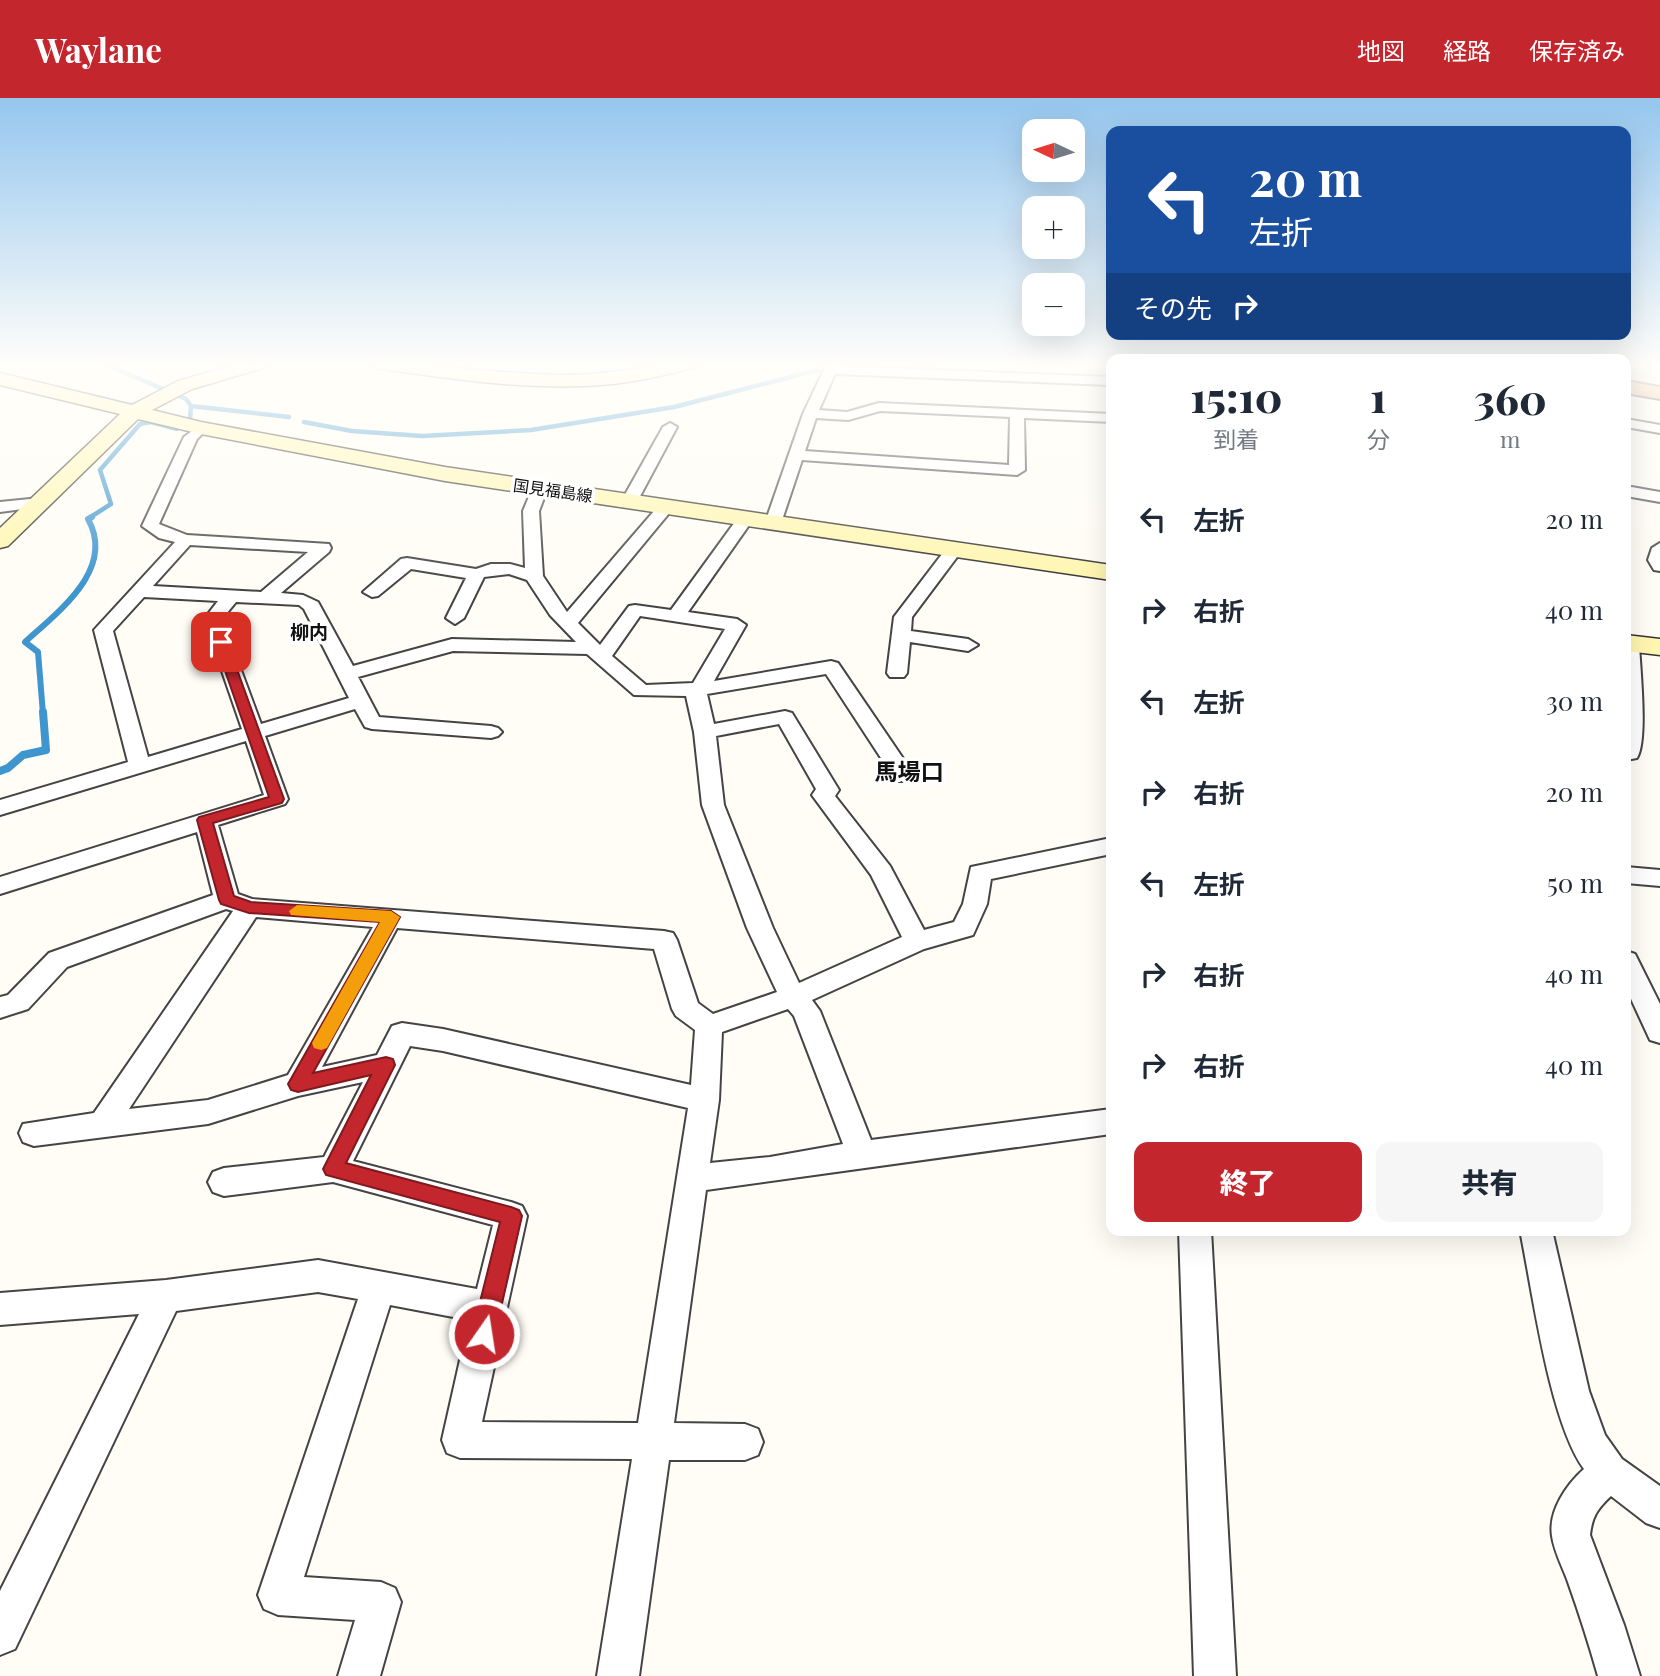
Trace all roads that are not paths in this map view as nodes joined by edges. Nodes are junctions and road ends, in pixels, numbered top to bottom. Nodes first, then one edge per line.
1 (109, 437) edge
2 (191, 437) edge
3 (245, 437) edge
4 (665, 437) edge
5 (802, 437) edge
6 (1017, 437) edge
7 (796, 455) junction
8 (539, 490) junction
9 (1631, 492) edge
10 (1660, 498) edge
11 (630, 500) junction
12 (40, 503) junction
13 (667, 506) junction
14 (0, 507) edge
15 (746, 518) junction
16 (773, 523) junction
17 (186, 540) junction
18 (0, 541) edge
19 (1660, 548) edge
20 (955, 549) junction
21 (1660, 566) edge
22 (1106, 572) edge
23 (477, 573) junction
24 (534, 576) junction
25 (140, 591) junction
26 (372, 592) dead end
27 (231, 596) junction
28 (265, 598) junction
29 (676, 616) junction
30 (455, 618) dead end
31 (568, 623) junction
32 (899, 635) junction
33 (1631, 643) edge
34 (968, 645) dead end
35 (1660, 647) edge
36 (597, 652) junction
37 (897, 673) dead end
38 (347, 674) junction
39 (701, 689) junction
40 (360, 701) junction
41 (1631, 711) edge
42 (255, 732) junction
43 (491, 732) dead end
44 (705, 732) junction
45 (1631, 737) edge
46 (140, 766) junction
47 (904, 776) dead end
48 (0, 808) edge
49 (205, 820) junction
50 (1106, 847) edge
51 (1631, 875) edge
52 (1660, 878) edge
53 (0, 886) edge
54 (238, 904) junction
55 (391, 917) junction
56 (917, 941) junction
57 (1631, 971) edge
58 (793, 998) junction
59 (0, 1008) edge
60 (709, 1026) junction
61 (1660, 1032) edge
62 (386, 1065) junction
63 (298, 1084) junction
64 (704, 1100) junction
65 (1106, 1123) edge
66 (103, 1124) junction
67 (34, 1133) dead end
68 (862, 1154) junction
69 (333, 1169) junction
70 (692, 1178) junction
71 (223, 1182) dead end
72 (1195, 1236) edge
73 (1537, 1236) edge
74 (378, 1289) junction
75 (166, 1296) junction
76 (489, 1307) junction
77 (0, 1309) edge
78 (653, 1441) junction
79 (745, 1442) dead end
80 (1609, 1472) junction
81 (1660, 1509) edge
82 (0, 1634) edge
83 (359, 1676) edge
84 (618, 1676) edge
85 (1215, 1676) edge
86 (1619, 1676) edge

1 - 12 main road
2 - 17 street
3 - 8 main road, 国見福島線
4 - 11 street
5 - 7 street
6 - 7 street
7 - 16 street
8 - 11 main road, 国見福島線
8 - 24 street
9 - 10 street
11 - 13 main road, 国見福島線
12 - 14 street
12 - 18 main road
13 - 15 main road, 国見福島線
13 - 31 street
15 - 16 main road, 国見福島線
15 - 29 street
16 - 20 main road, 国見福島線
17 - 25 street
17 - 28 street
19 - 21 street
20 - 22 main road, 国見福島線
20 - 32 street
23 - 24 street
23 - 26 street
23 - 30 street
24 - 31 street
25 - 27 street
25 - 46 street
27 - 28 street
27 - 42 street
28 - 38 street
29 - 36 street
29 - 39 street
31 - 36 street
32 - 34 street
32 - 37 street
33 - 35 main road
36 - 38 street
36 - 39 street
38 - 40 street
39 - 44 street
39 - 47 street
40 - 42 street
40 - 43 street
41 - 45 street
42 - 46 street
42 - 49 street
44 - 56 street
44 - 58 street
46 - 48 street
49 - 53 street
49 - 54 street
50 - 56 street
51 - 52 street
54 - 55 street
54 - 59 street
54 - 66 street
55 - 60 street
55 - 63 street
56 - 58 street
57 - 61 street
58 - 60 street
58 - 68 street
60 - 64 street
62 - 63 street
62 - 64 street
62 - 69 street
63 - 66 street
64 - 70 street
65 - 68 street
66 - 67 street
68 - 70 street
69 - 71 street
69 - 76 street
70 - 78 street
72 - 85 street
73 - 80 street
74 - 75 street
74 - 76 street
74 - 83 street
75 - 77 street
75 - 82 street
76 - 78 street
78 - 79 street
78 - 84 street
80 - 81 street
80 - 86 street

